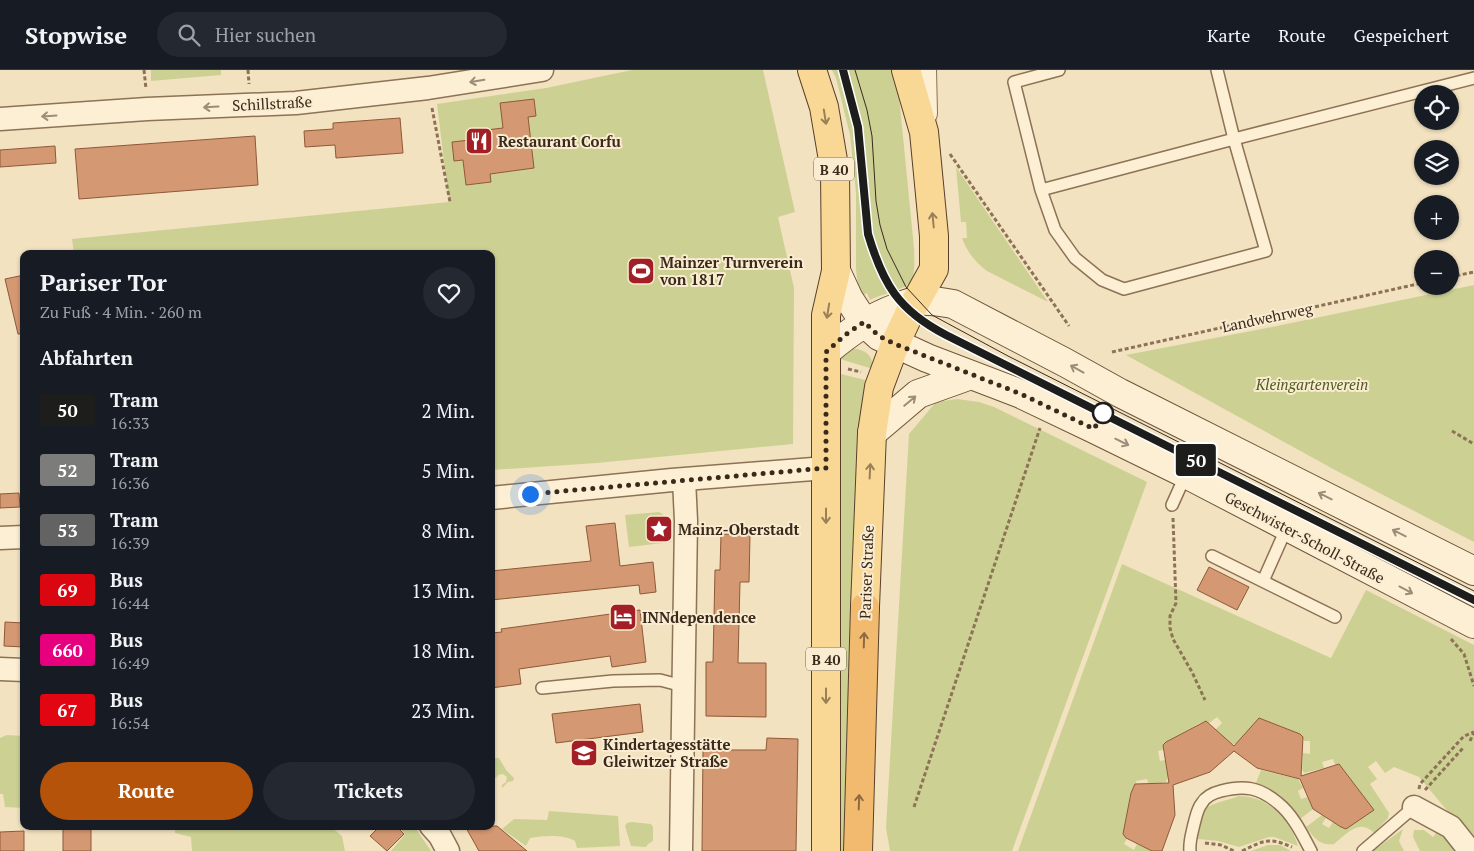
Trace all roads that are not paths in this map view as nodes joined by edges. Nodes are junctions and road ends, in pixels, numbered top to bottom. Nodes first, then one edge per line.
1 (542, 70) edge
2 (812, 70) edge
3 (906, 70) edge
4 (922, 70) edge
5 (1011, 70) edge
6 (1059, 70) edge
7 (1217, 70) edge
8 (1474, 78) edge
9 (1014, 82) junction
10 (0, 119) edge
11 (924, 132) junction
12 (1234, 139) junction
13 (1041, 190) junction
14 (934, 269) junction
15 (836, 271) junction
16 (917, 301) junction
17 (953, 304) junction
18 (864, 322) junction
19 (895, 344) junction
20 (836, 360) junction
21 (971, 375) junction
22 (872, 433) junction
23 (826, 468) junction
24 (1186, 474) junction
25 (684, 479) junction
26 (495, 498) edge
27 (1172, 504) road end
28 (1287, 527) junction
29 (20, 537) edge
30 (0, 538) edge
31 (1212, 556) dead end
32 (1474, 571) edge
33 (1263, 581) junction
34 (865, 607) joint
35 (1335, 617) dead end
36 (1474, 624) edge
37 (0, 669) edge
38 (20, 670) edge
39 (684, 686) junction
40 (542, 688) dead end
41 (1420, 798) joint
42 (435, 830) edge
43 (1190, 846) edge
44 (448, 851) edge
45 (681, 851) edge
46 (826, 851) edge
47 (858, 851) edge
48 (1311, 851) edge
49 (1363, 851) edge
50 (1470, 851) edge

1 -> 10 street, Schillstraße
2 -> 15 main road, B 40
3 - 11 main road, Pariser Straße / B 40
4 - 11 main road, Pariser Straße
5 - 9 lane
6 - 9 lane
7 - 12 lane
8 - 12 lane
9 - 13 lane
14 -> 11 main road, Pariser Straße / B 40
12 - 13 lane
12 - 13 lane
14 - 16 main road, Pariser Straße / B 40
14 - 17 main road
15 - 18 main road, Geschwister-Scholl-Straße
15 -> 20 main road, B 40
16 - 17 main road
16 - 18 main road
16 - 19 main road, Pariser Straße / B 40
32 -> 17 main road
18 - 19 main road, Geschwister-Scholl-Straße
18 - 20 main road
19 - 21 main road, Geschwister-Scholl-Straße
19 - 22 main road, Pariser Straße / B 40
20 - 23 main road, B 40
22 -> 21 main road
21 -> 24 main road, Geschwister-Scholl-Straße
34 -> 22 main road, Pariser Straße / B 40
23 - 25 street
23 -> 46 main road, B 40
24 - 27 lane
24 - 28 main road, Geschwister-Scholl-Straße
25 - 26 street
25 - 39 street
28 - 33 lane
28 -> 36 main road, Geschwister-Scholl-Straße
29 - 30 street
31 - 33 lane
33 - 35 lane
47 -> 34 highway, Pariser Straße / B 40
37 - 38 street
39 - 40 lane
39 - 45 street
41 - 49 lane
41 - 50 street
42 - 44 street
43 - 48 lane

